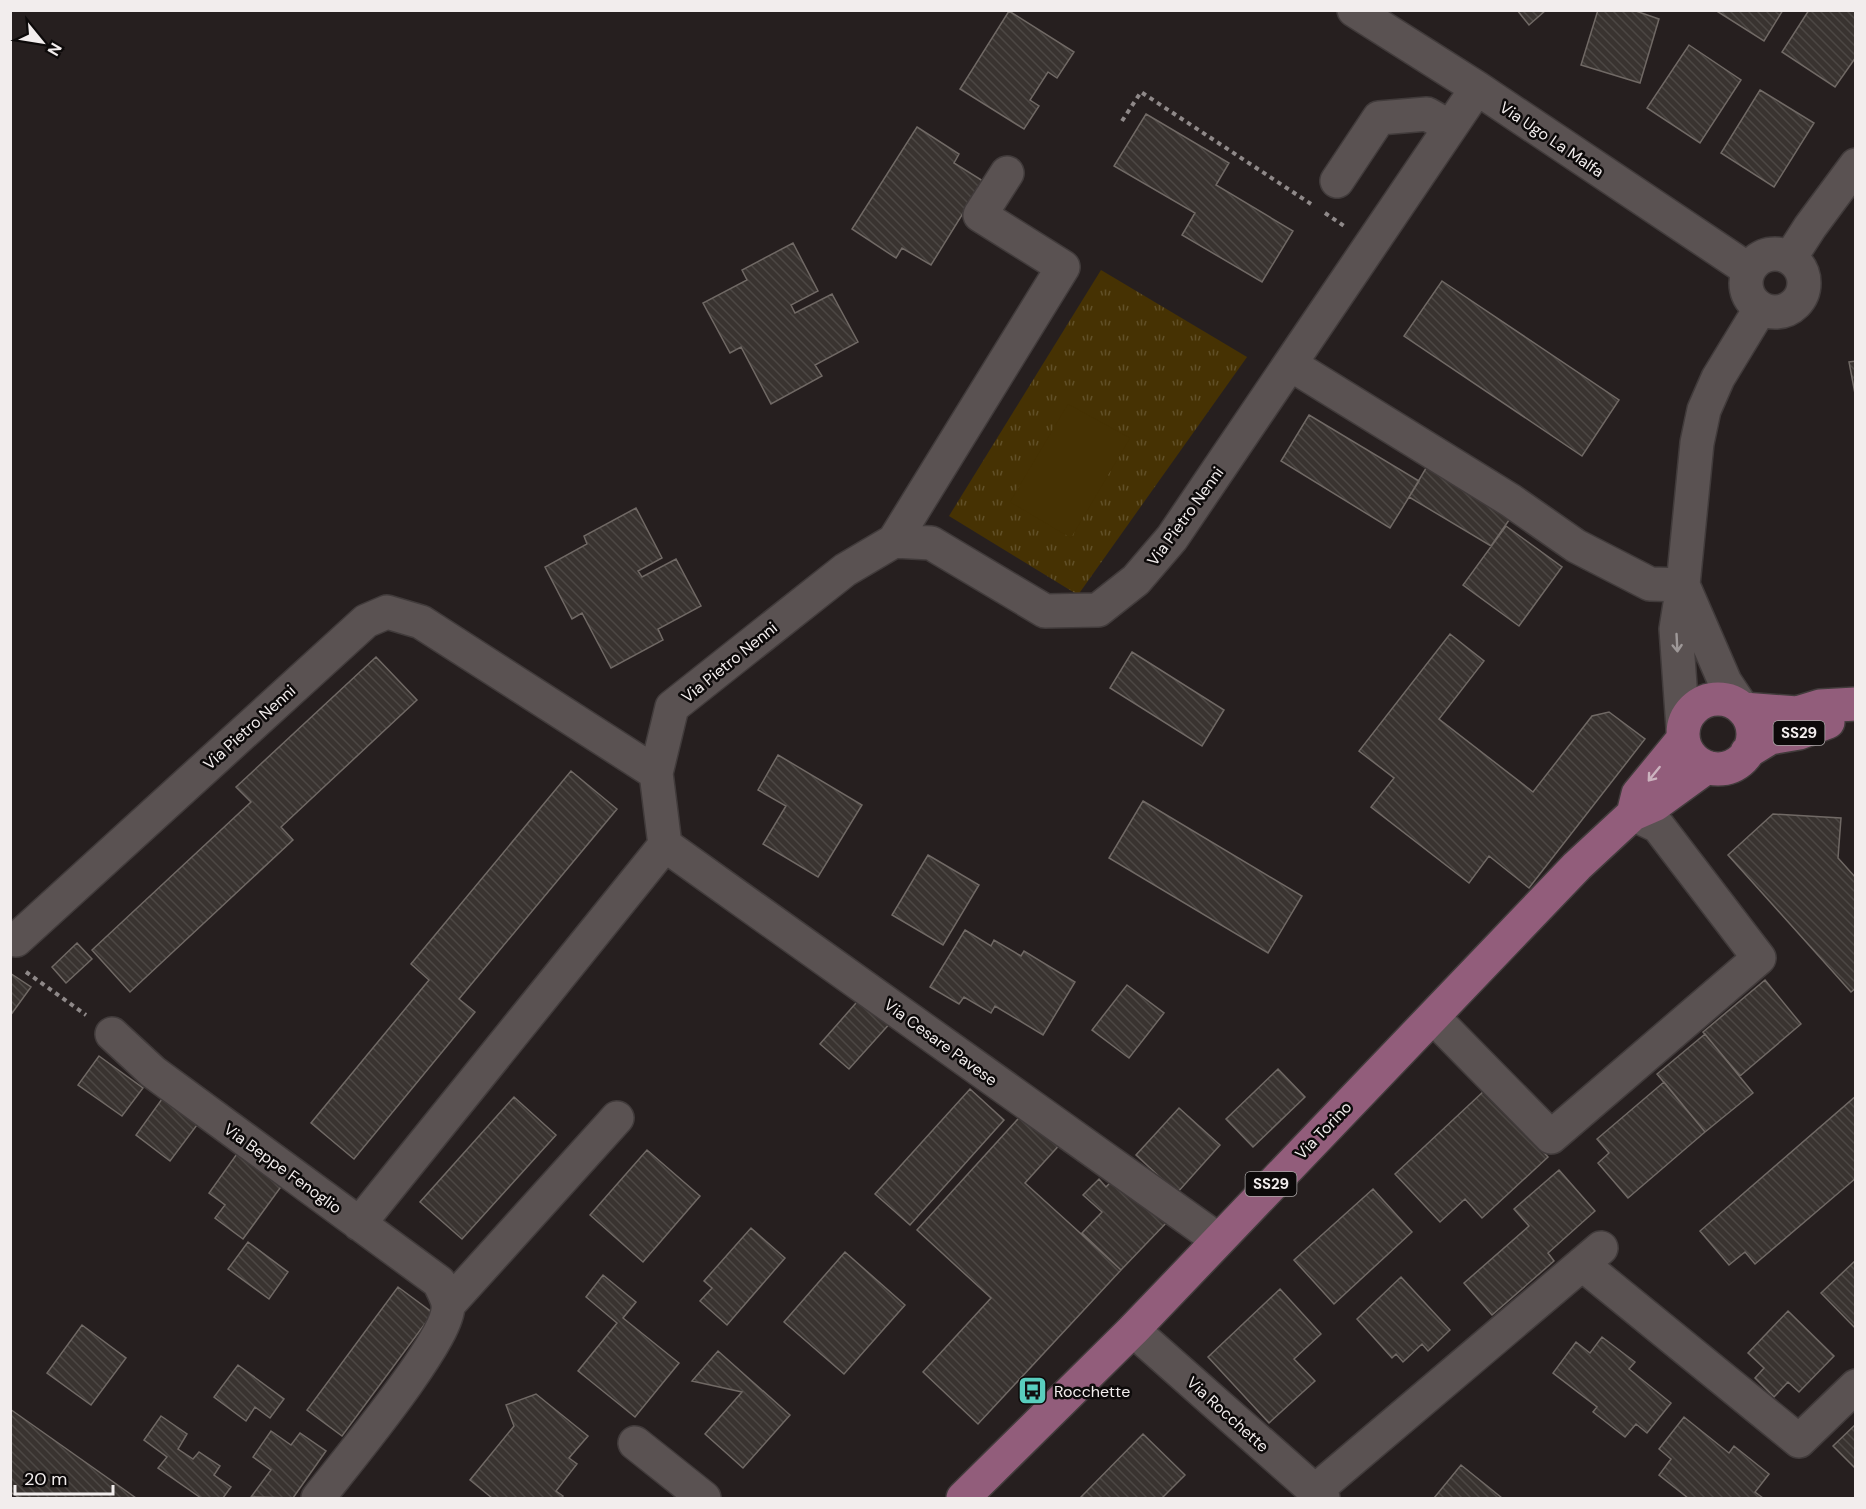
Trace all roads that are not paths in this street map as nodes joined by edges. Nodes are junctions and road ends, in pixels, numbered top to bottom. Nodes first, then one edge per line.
1 (1354, 10) edge
2 (1477, 88) junction
3 (1450, 127) junction
4 (1856, 165) edge
5 (1007, 172) dead end
6 (1337, 181) dead end
7 (1790, 258) junction
8 (1749, 270) junction
9 (1761, 309) junction
10 (1290, 364) junction
11 (894, 541) junction
12 (1683, 585) junction
13 (1743, 709) junction
14 (1853, 711) edge
15 (1683, 733) junction
16 (1747, 752) junction
17 (1707, 767) junction
18 (656, 773) junction
19 (1633, 814) junction
20 (665, 845) junction
21 (16, 940) road end
22 (1433, 1017) junction
23 (112, 1034) road end
24 (617, 1118) dead end
25 (359, 1224) junction
26 (1217, 1239) junction
27 (448, 1305) junction
28 (1133, 1330) junction
29 (1856, 1386) edge
30 (635, 1443) dead end
31 (1319, 1495) edge
32 (318, 1498) edge
33 (704, 1498) edge
34 (963, 1498) edge

1 - 2 street, Via Ugo La Malfa
2 - 3 street, Via Pietro Nenni
2 - 8 street, Via Ugo La Malfa
3 - 6 street
3 - 10 street, Via Pietro Nenni
4 - 7 street
5 - 11 street
7 - 8 street
7 - 9 street
8 - 9 street
9 - 12 street
10 - 11 street, Via Pietro Nenni
10 - 12 street
11 - 18 street, Via Pietro Nenni
12 - 13 street
12 -> 15 street
13 - 14 main road, Via Torino / SS29
13 - 15 main road, Via Torino
13 - 16 main road
14 - 16 main road, Via Torino / SS29
15 - 17 main road
15 -> 19 main road, Via Torino
16 - 17 main road, Via Torino
17 - 19 main road, Via Torino
18 - 20 street, Via Pietro Nenni
18 - 21 street, Via Pietro Nenni
19 - 22 main road, Via Torino / SS29
19 - 22 street
20 - 25 street
20 - 26 street, Via Cesare Pavese
22 - 26 main road, Via Torino / SS29
23 - 25 street, Via Beppe Fenoglio
24 - 27 street
25 - 27 street, Via Beppe Fenoglio
26 - 28 main road, Via Torino / SS29
27 - 32 street
28 - 31 street, Via Rocchette
28 - 34 main road, Via Torino / SS29
29 - 31 street
30 - 33 street

